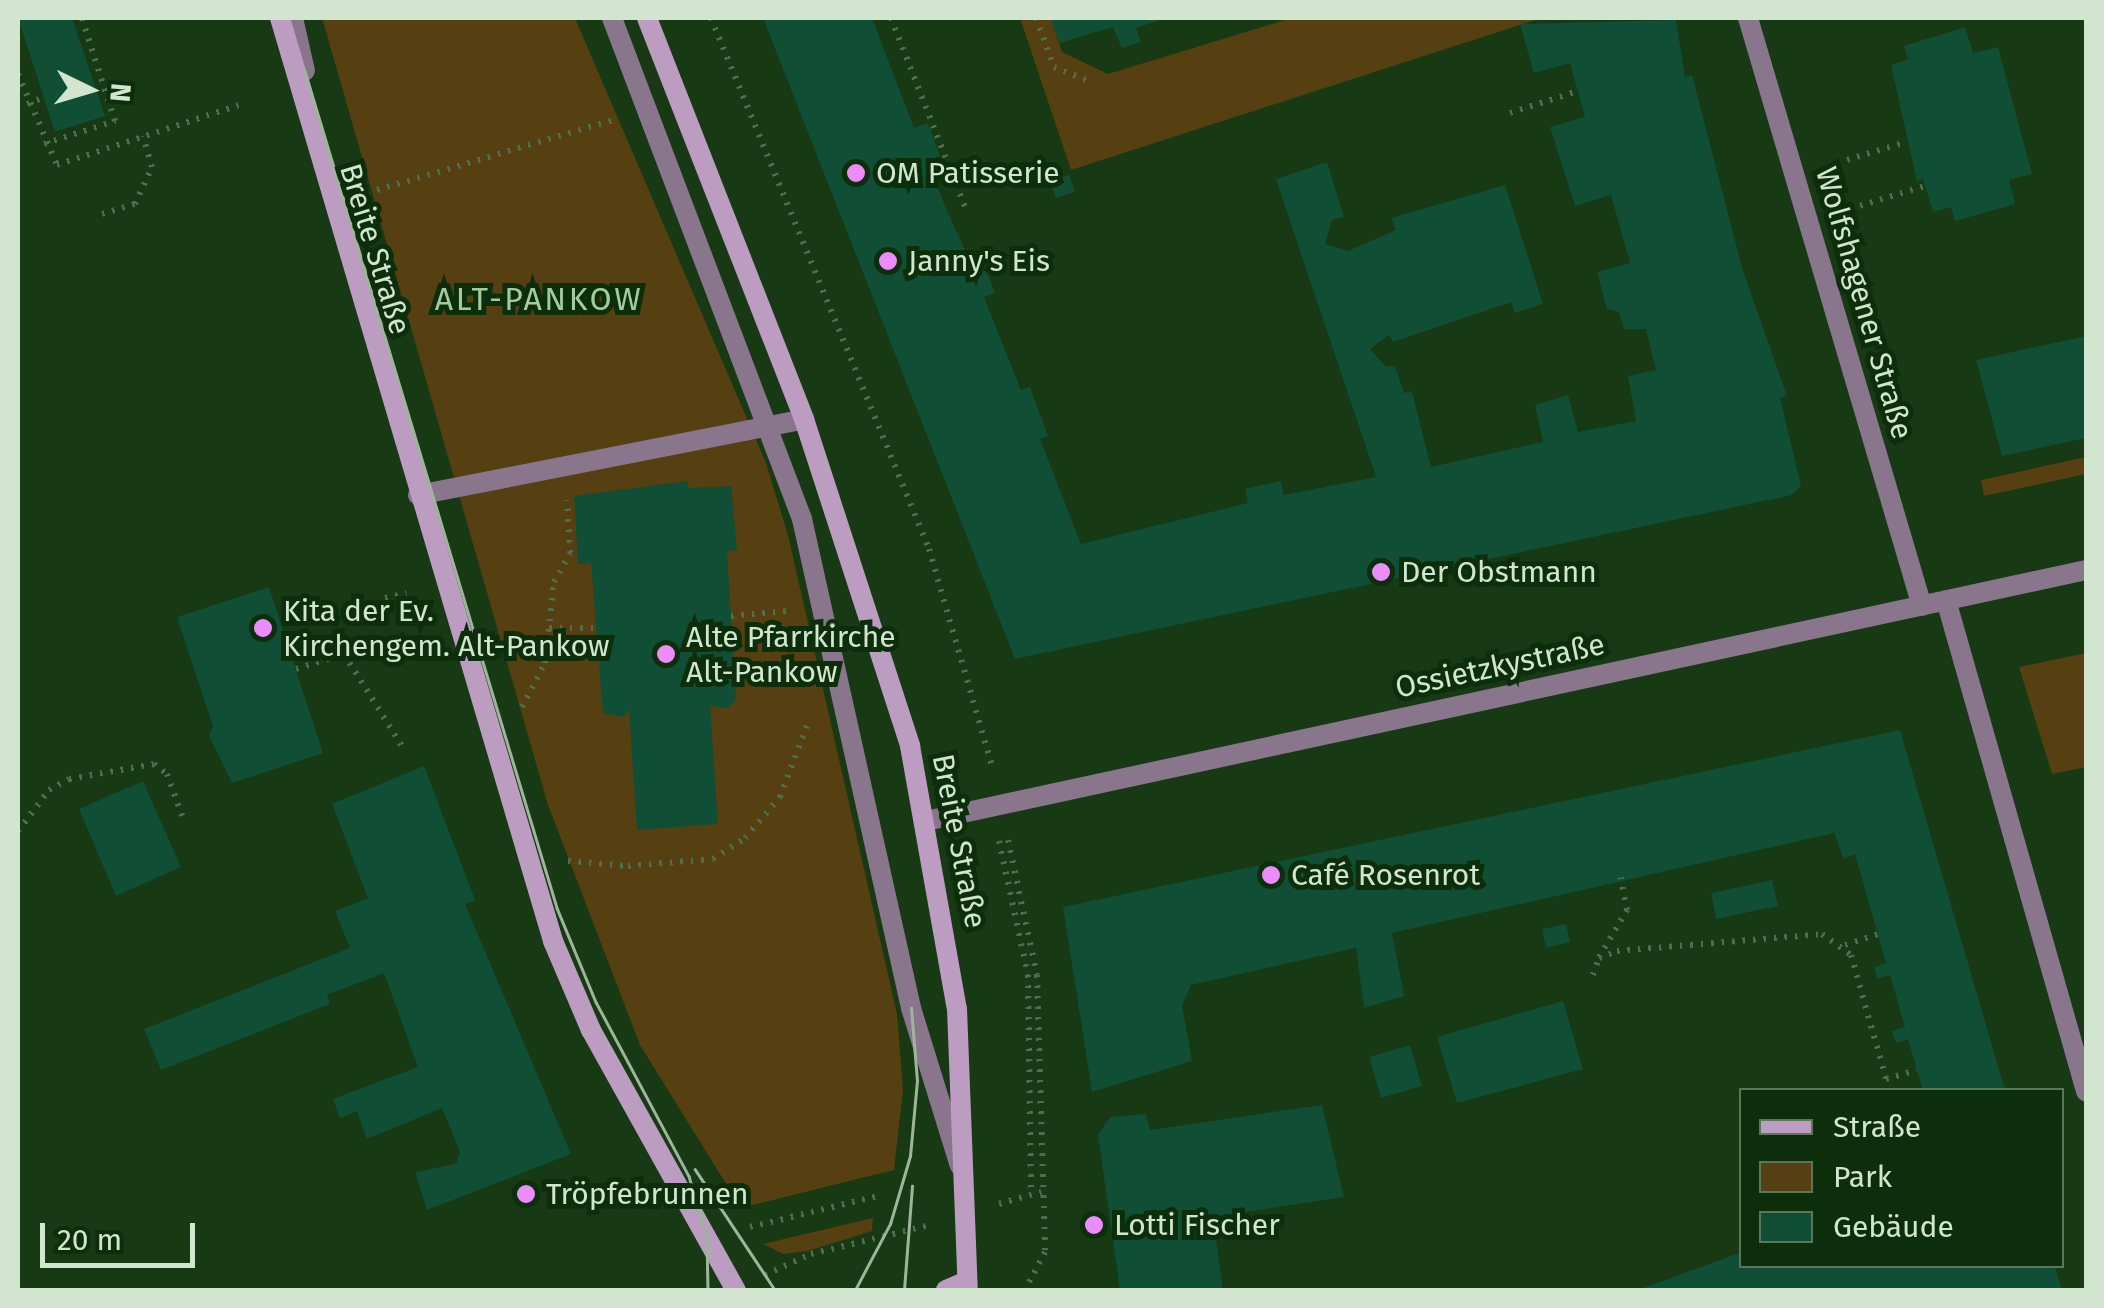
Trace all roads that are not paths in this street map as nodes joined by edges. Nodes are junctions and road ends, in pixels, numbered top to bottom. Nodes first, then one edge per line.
1 (280, 18) edge
2 (293, 18) edge
3 (612, 18) edge
4 (647, 18) edge
5 (1748, 18) edge
6 (305, 71) dead end
7 (804, 419) junction
8 (772, 426) junction
9 (418, 495) junction
10 (2086, 570) edge
11 (1946, 600) junction
12 (1922, 606) junction
13 (926, 822) junction
14 (2086, 1091) edge
15 (963, 1176) junction
16 (968, 1286) edge
17 (745, 1287) edge
18 (946, 1290) edge

1 - 9 main road, Breite Straße
2 - 6 street
3 - 8 street
4 - 7 main road, Breite Straße
5 - 12 street, Wolfshagener Straße
7 - 8 street
7 - 13 main road, Breite Straße
8 - 9 street
8 - 15 street
9 - 17 main road, Breite Straße
10 - 11 street, Ossietzkystraße
11 - 12 street, Ossietzkystraße
11 - 14 street
12 - 13 street, Ossietzkystraße
13 - 15 main road, Breite Straße
15 - 16 main road, Breite Straße
16 - 18 main road

